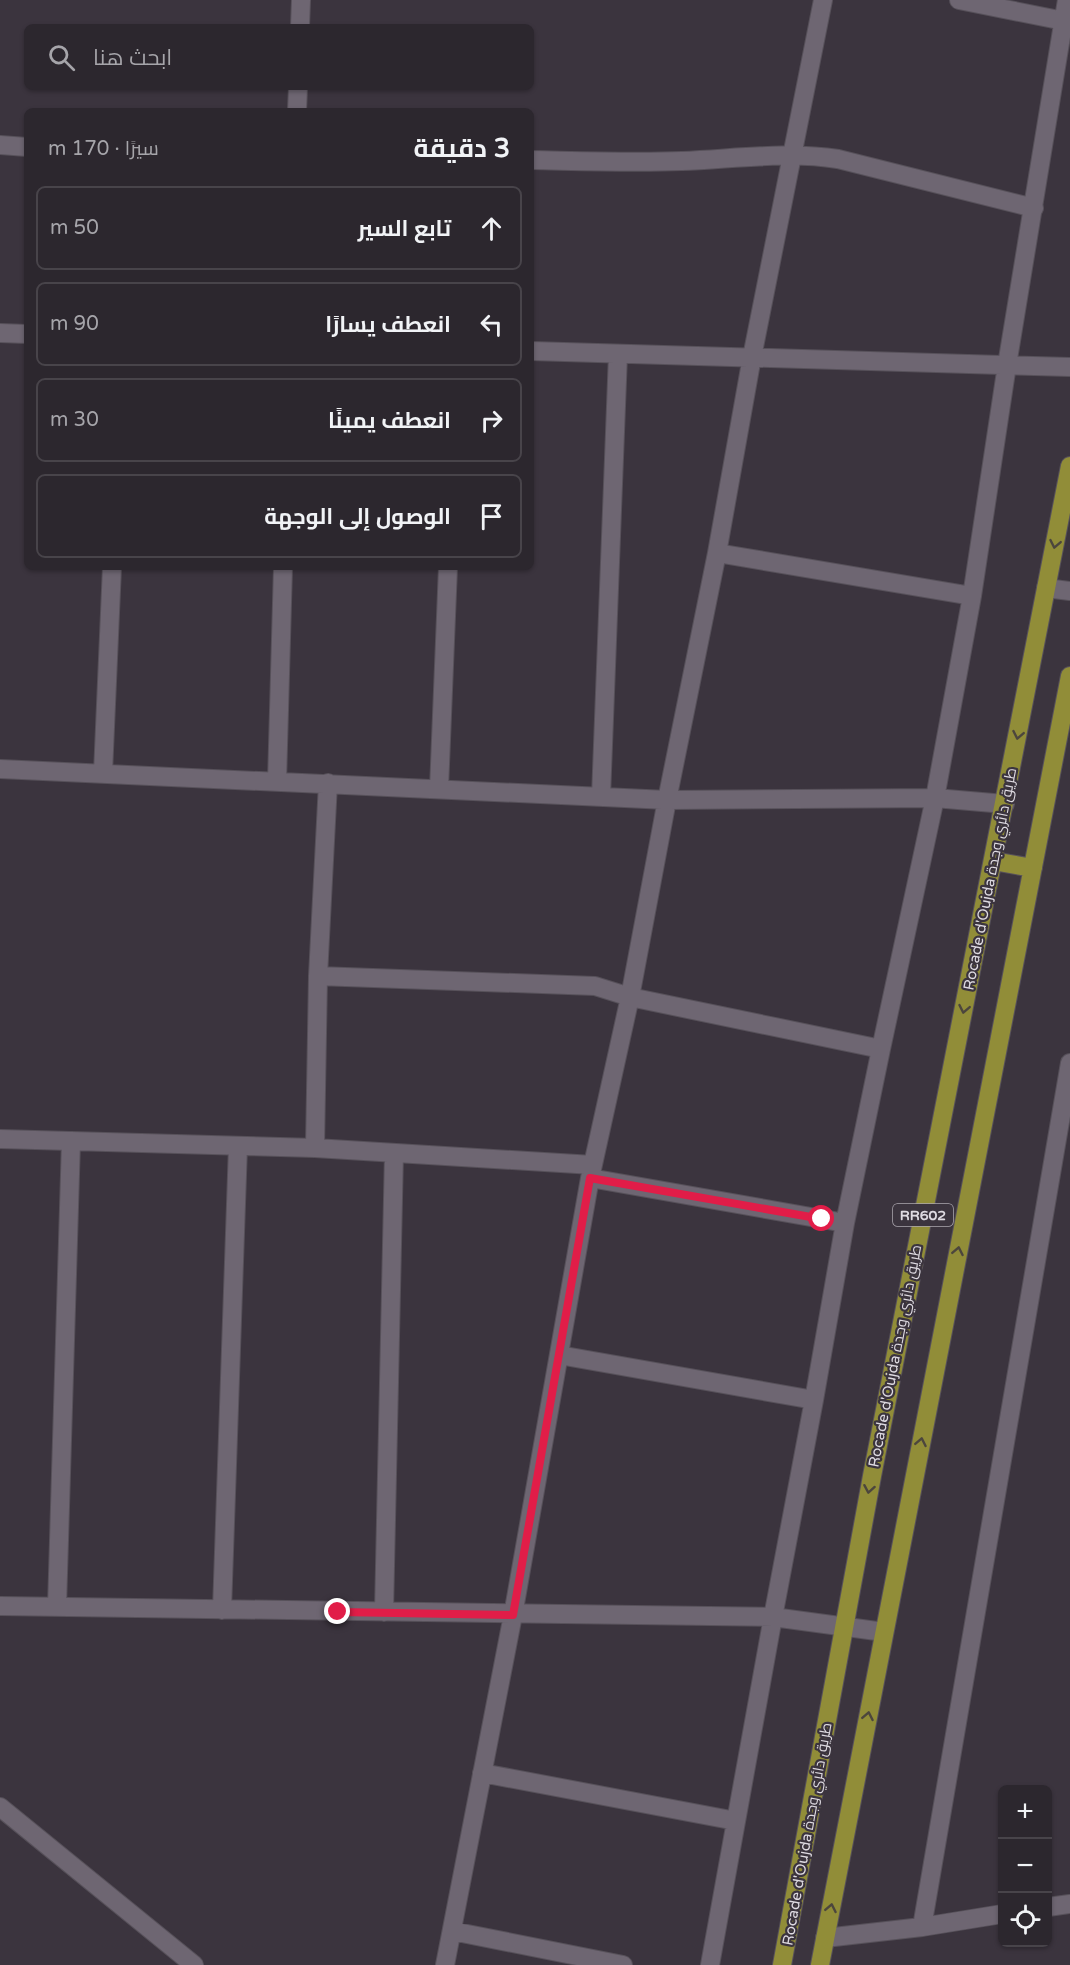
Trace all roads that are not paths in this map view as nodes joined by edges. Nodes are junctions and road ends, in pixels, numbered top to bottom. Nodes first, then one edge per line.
1 (302, 0) edge
2 (823, 0) edge
3 (959, 0) edge
4 (1067, 0) edge
5 (1064, 21) junction
6 (300, 24) edge
7 (298, 90) edge
8 (297, 108) edge
9 (0, 145) edge
10 (24, 147) edge
11 (792, 155) junction
12 (534, 160) edge
13 (1034, 208) junction
14 (0, 333) edge
15 (24, 334) edge
16 (534, 351) edge
17 (618, 354) junction
18 (752, 357) junction
19 (1007, 365) junction
20 (1070, 367) edge
21 (1070, 466) edge
22 (717, 553) junction
23 (112, 570) edge
24 (283, 570) edge
25 (448, 570) edge
26 (1046, 588) junction
27 (1070, 591) edge
28 (972, 596) junction
29 (1070, 676) edge
30 (0, 769) edge
31 (103, 773) junction
32 (277, 782) junction
33 (328, 783) junction
34 (439, 789) junction
35 (601, 797) junction
36 (935, 798) junction
37 (667, 800) junction
38 (1005, 804) junction
39 (993, 861) junction
40 (1033, 868) junction
41 (318, 976) junction
42 (630, 998) junction
43 (881, 1049) junction
44 (1070, 1063) edge
45 (1067, 1102) edge
46 (0, 1139) edge
47 (71, 1141) junction
48 (238, 1146) junction
49 (315, 1148) junction
50 (394, 1153) junction
51 (592, 1172) junction
52 (845, 1223) junction
53 (559, 1355) junction
54 (814, 1400) junction
55 (0, 1606) edge
56 (57, 1607) junction
57 (222, 1610) junction
58 (384, 1612) junction
59 (513, 1615) junction
60 (773, 1617) junction
61 (845, 1627) junction
62 (884, 1632) junction
63 (482, 1773) junction
64 (0, 1807) edge
65 (736, 1821) junction
66 (1070, 1904) edge
67 (1052, 1906) edge
68 (998, 1915) edge
69 (921, 1928) junction
70 (452, 1931) junction
71 (825, 1938) junction
72 (194, 1965) edge
73 (445, 1965) edge
74 (623, 1965) edge
75 (710, 1965) edge
76 (782, 1965) edge
77 (820, 1965) edge

1 - 6 street
2 - 11 street
3 - 5 street
4 - 5 street
5 - 13 street
7 - 8 street
9 - 10 street
11 - 12 street
11 - 13 street
11 - 18 street
13 - 19 street
14 - 15 street
16 - 17 street
17 - 18 street
17 - 35 street
18 - 19 street
18 - 22 street
19 - 20 street
19 - 28 street
21 -> 26 highway, Rocade d'Oujda طريق دائري وجدة / RR602
22 - 28 street
22 - 37 street
23 - 31 street
24 - 32 street
25 - 34 street
26 - 27 street
26 -> 38 highway, Rocade d'Oujda طريق دائري وجدة / RR602
28 - 36 street
29 - 40 highway, RR602
30 - 31 street
31 - 32 street
32 - 33 street
33 - 34 street
33 - 41 street
34 - 35 street
35 - 37 street
36 - 37 street
36 - 38 street
36 - 43 street
37 - 42 street
38 - 39 highway, Rocade d'Oujda طريق دائري وجدة / RR602
39 - 40 highway
39 -> 61 highway, Rocade d'Oujda طريق دائري وجدة / RR602
62 -> 40 highway, RR602
41 - 42 street
41 - 49 street
42 - 43 street
42 - 51 street
43 - 52 street
44 - 45 street
45 - 69 street
46 - 47 street
47 - 48 street
47 - 56 street
48 - 49 street
48 - 57 street
49 - 50 street
50 - 51 street
50 - 58 street
51 - 52 street
51 - 53 street
52 - 54 street
53 - 54 street
53 - 59 street
54 - 60 street
55 - 56 street
56 - 57 street
57 - 58 street
58 - 59 street
59 - 60 street
59 - 63 street
60 - 61 street
60 - 65 street
61 - 62 street
61 - 76 highway, Rocade d'Oujda طريق دائري وجدة / RR602
71 -> 62 highway, RR602
63 - 65 street
63 - 70 street
64 - 72 street
65 - 75 street
66 - 67 street
68 - 69 street
69 - 71 street
70 - 73 street
70 - 74 street
71 - 77 highway, RR602

